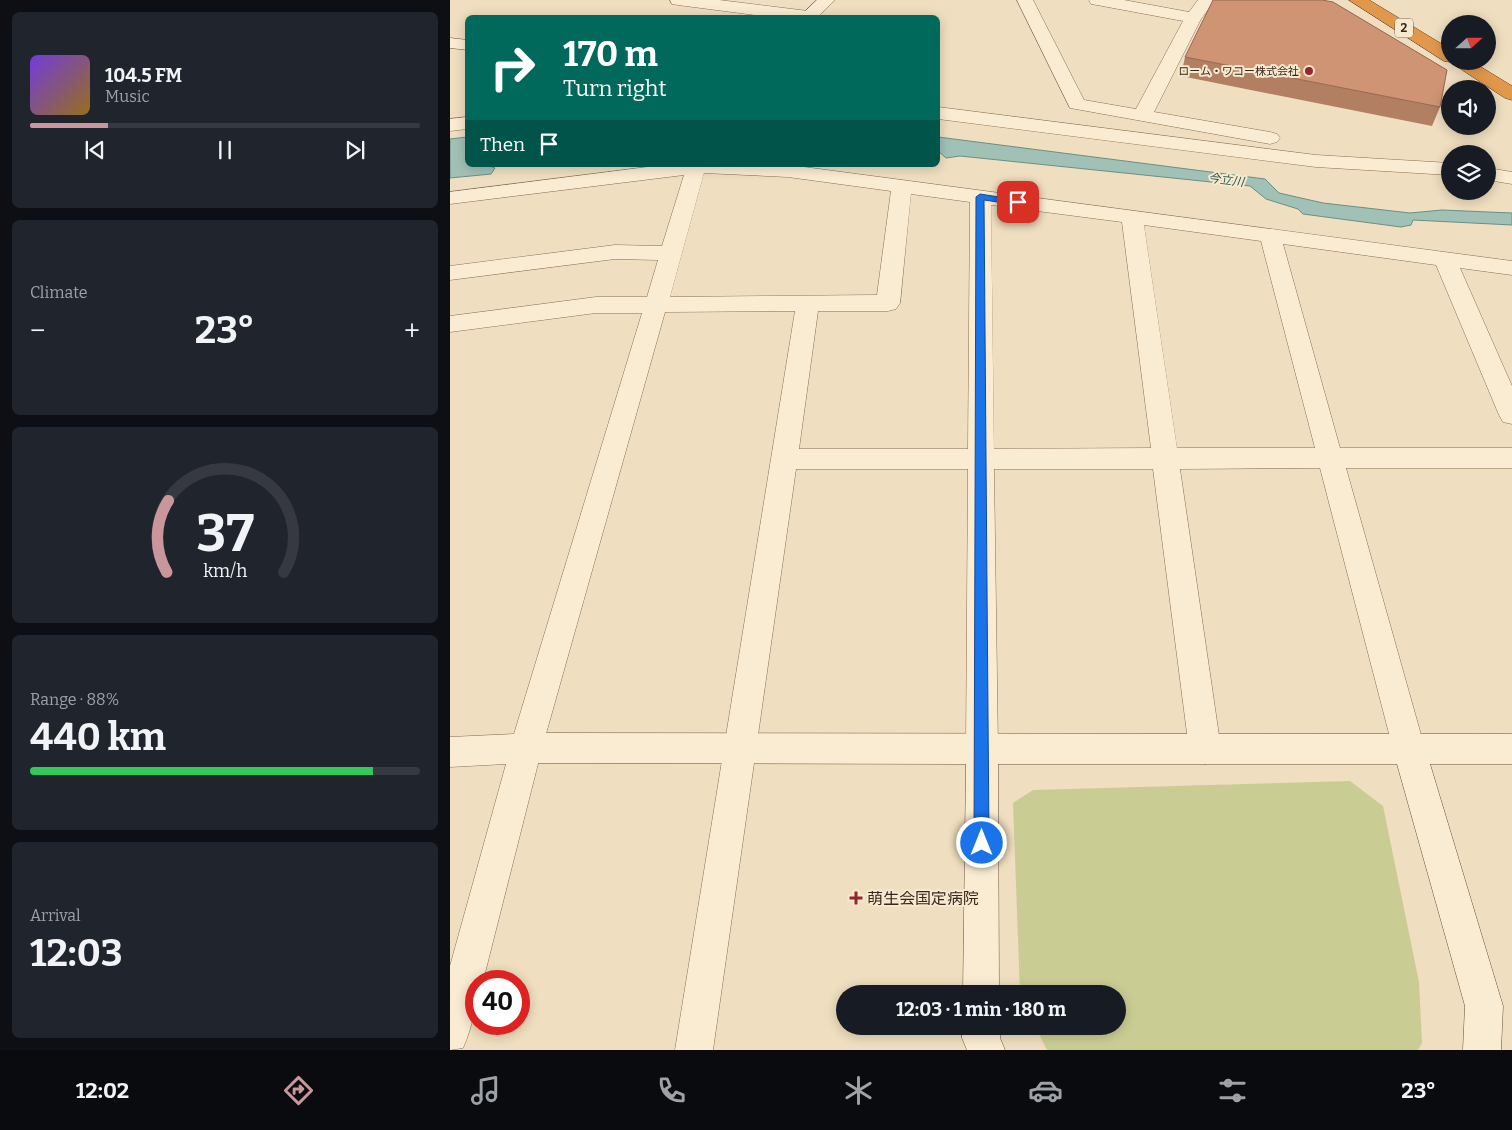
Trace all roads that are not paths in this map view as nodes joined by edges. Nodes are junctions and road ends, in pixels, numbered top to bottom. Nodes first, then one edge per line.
1 (678, 0) edge
2 (827, 0) edge
3 (1025, 0) edge
4 (1097, 0) edge
5 (1207, 0) edge
6 (1357, 0) edge
7 (1115, 2) edge
8 (799, 15) edge
9 (808, 15) edge
10 (1193, 18) junction
11 (450, 43) edge
12 (465, 45) edge
13 (1441, 51) edge
14 (1473, 70) edge
15 (1512, 94) edge
16 (940, 113) edge
17 (1142, 116) junction
18 (465, 123) edge
19 (450, 125) edge
20 (696, 167) junction
21 (1441, 168) edge
22 (1441, 168) edge
23 (1496, 175) edge
24 (1512, 178) edge
25 (902, 186) junction
26 (980, 197) junction
27 (450, 198) edge
28 (1132, 218) junction
29 (1270, 236) junction
30 (670, 254) junction
31 (1445, 259) junction
32 (1512, 268) edge
33 (450, 272) edge
34 (808, 304) junction
35 (655, 305) junction
36 (450, 324) edge
37 (1512, 415) edge
38 (1165, 458) junction
39 (1330, 458) junction
40 (1512, 458) edge
41 (784, 459) junction
42 (981, 459) junction
43 (526, 748) junction
44 (740, 748) junction
45 (982, 748) junction
46 (1205, 748) junction
47 (1409, 749) junction
48 (1512, 749) edge
49 (450, 752) edge
50 (981, 985) edge
51 (981, 1035) edge
52 (450, 1036) edge
53 (694, 1050) edge
54 (986, 1050) edge
55 (1482, 1050) edge

1 - 8 street
2 - 9 street
3 - 17 street
4 - 7 street
5 - 10 street
6 - 13 highway, 2
7 - 10 street
10 - 17 street
11 - 12 street
14 - 15 highway
16 - 22 street
17 - 21 street
18 - 19 street
20 - 25 street
20 - 27 street
20 - 30 street
23 - 24 street
25 - 26 street
25 - 34 street
26 - 28 street
26 - 42 street
28 - 29 street
28 - 38 street
29 - 31 street
29 - 39 street
30 - 33 street
30 - 35 street
31 - 32 street
31 - 37 street
34 - 35 street
34 - 41 street
35 - 36 street
35 - 43 street
38 - 39 street
38 - 42 street
38 - 46 street
39 - 40 street
39 - 47 street
41 - 42 street
41 - 44 street
42 - 45 street
43 - 44 street
43 - 49 street
43 - 52 street
44 - 45 street
44 - 53 street
45 - 46 street
45 - 50 street
46 - 47 street
47 - 48 street
47 - 55 street
51 - 54 street

